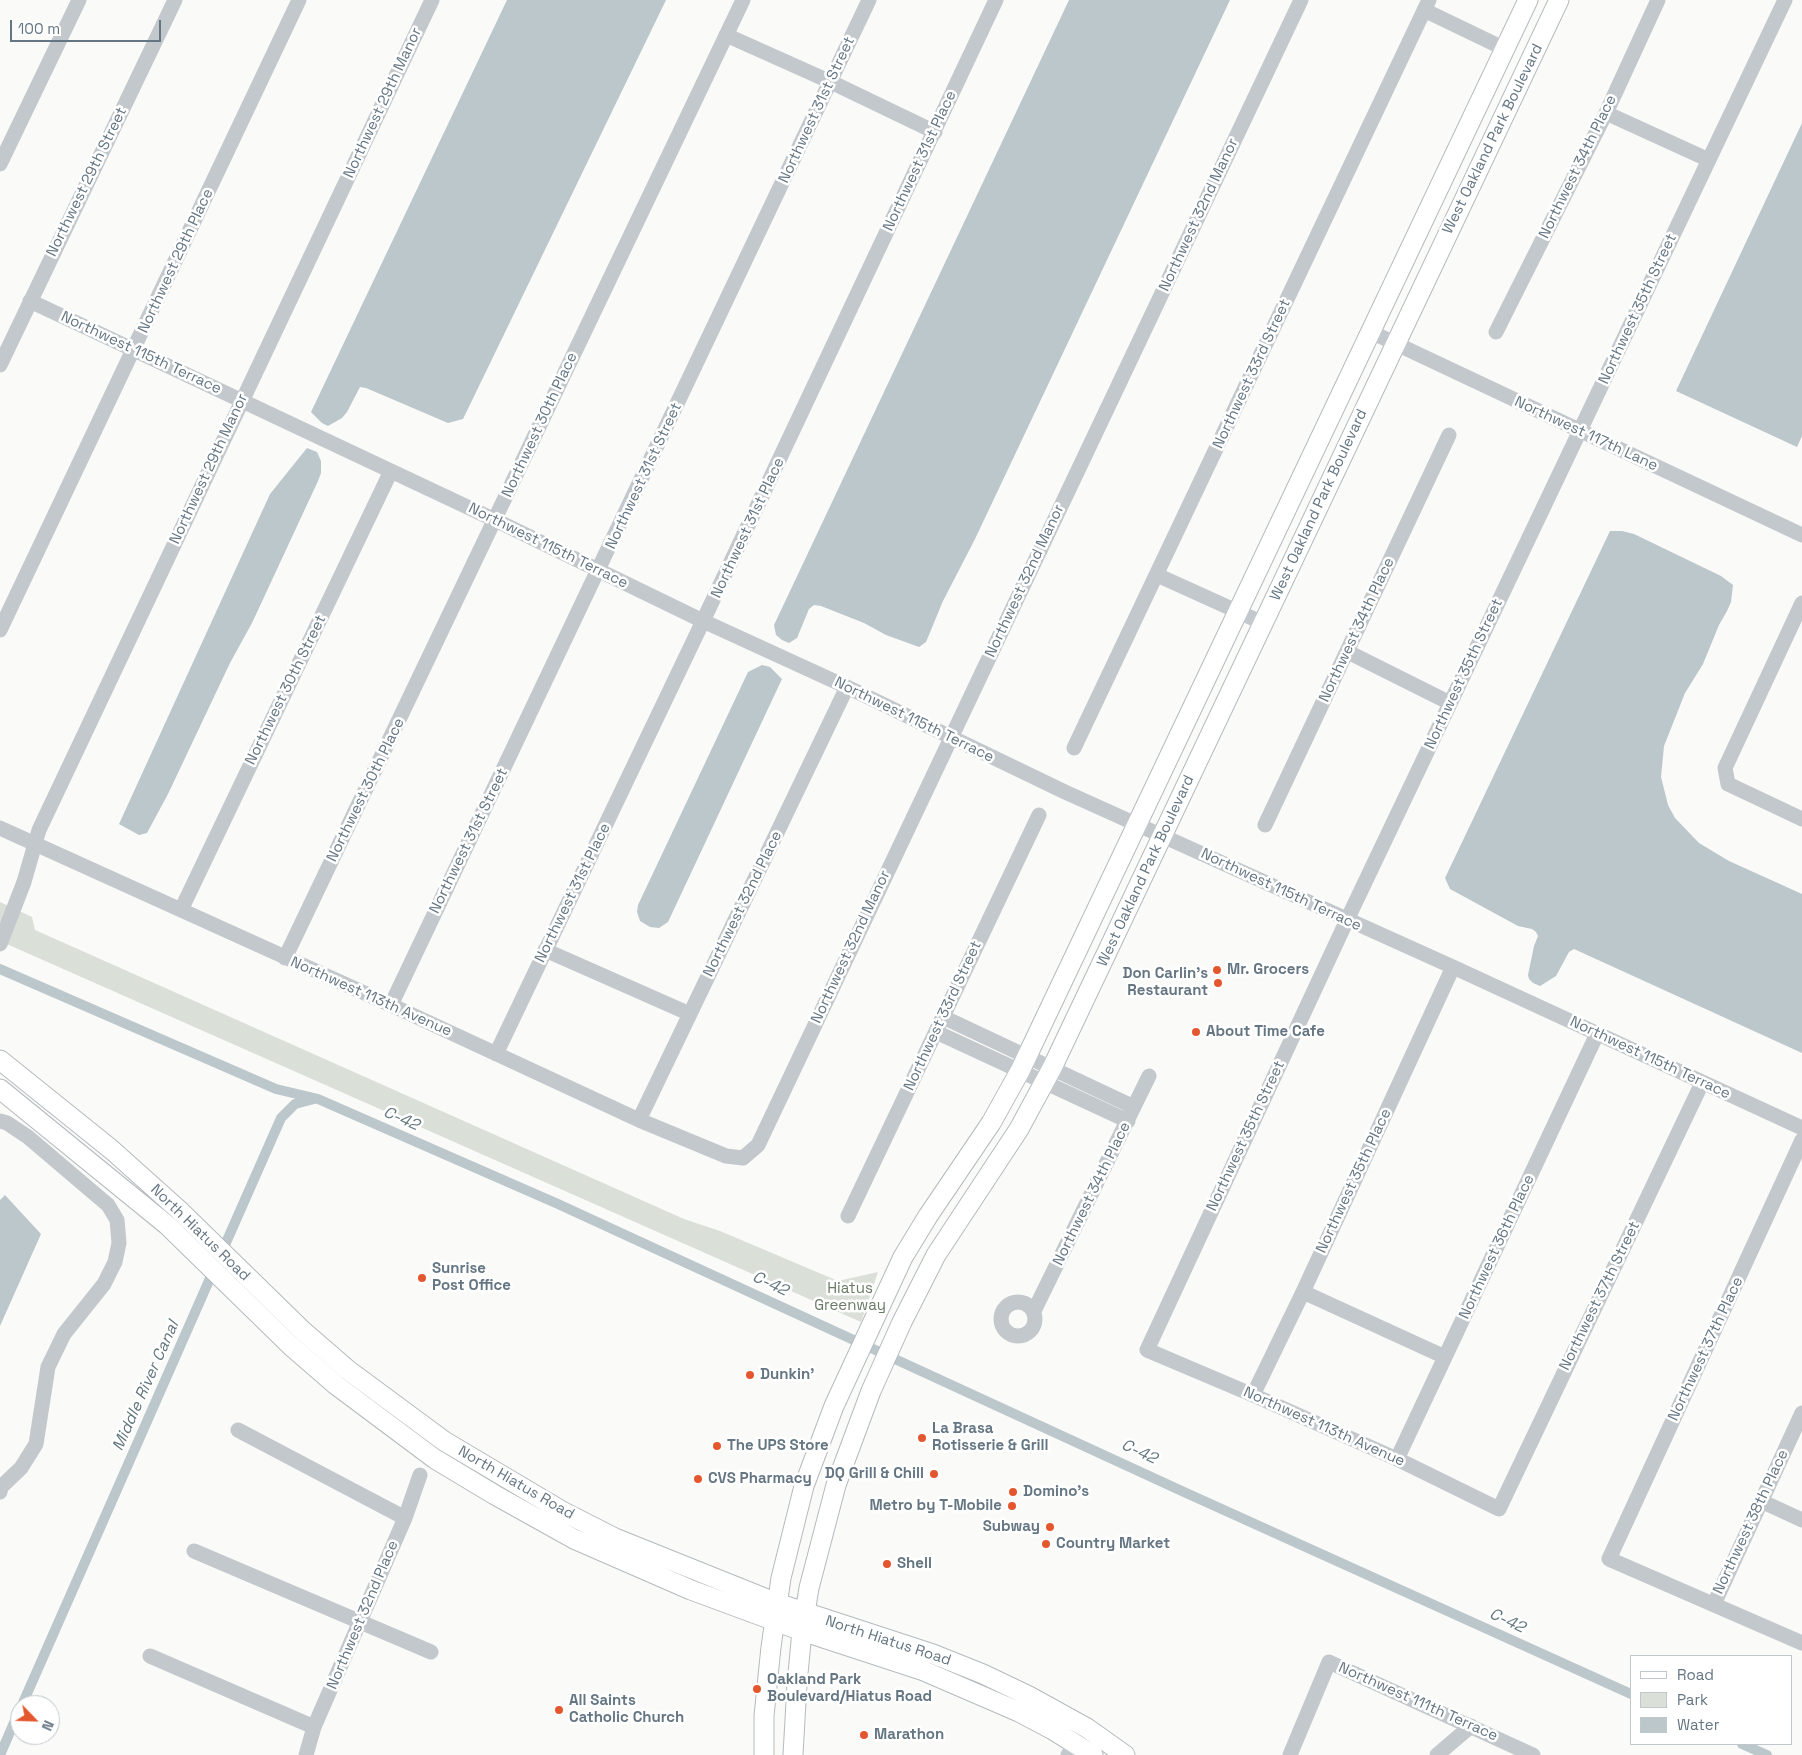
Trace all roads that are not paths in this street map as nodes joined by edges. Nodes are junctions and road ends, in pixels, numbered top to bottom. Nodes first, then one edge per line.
1 (78, 0) edge
2 (175, 0) edge
3 (300, 0) edge
4 (432, 0) edge
5 (742, 0) edge
6 (869, 0) edge
7 (996, 0) edge
8 (1301, 0) edge
9 (1528, 0) edge
10 (1559, 0) edge
11 (1658, 0) edge
12 (1785, 0) edge
13 (1426, 5) edge
14 (726, 35) junction
15 (1505, 49) junction
16 (831, 82) junction
17 (1606, 112) junction
18 (935, 132) junction
19 (1709, 160) junction
20 (0, 164) edge
21 (30, 301) junction
22 (1371, 332) junction
23 (1496, 332) dead end
24 (1395, 344) junction
25 (134, 350) junction
26 (0, 365) edge
27 (242, 401) junction
28 (1580, 431) junction
29 (1449, 435) dead end
30 (391, 470) junction
31 (495, 520) junction
32 (1802, 535) edge
33 (599, 570) junction
34 (1157, 575) junction
35 (1802, 603) edge
36 (1238, 611) junction
37 (703, 621) junction
38 (1263, 623) junction
39 (0, 630) edge
40 (1348, 652) junction
41 (847, 687) junction
42 (1450, 703) junction
43 (951, 738) junction
44 (1074, 748) dead end
45 (1038, 815) dead end
46 (1802, 819) edge
47 (1137, 826) junction
48 (1265, 826) dead end
49 (0, 828) edge
50 (1162, 836) junction
51 (34, 844) junction
52 (180, 910) junction
53 (1347, 920) junction
54 (0, 944) edge
55 (545, 950) junction
56 (285, 958) junction
57 (1452, 967) junction
58 (391, 1006) junction
59 (690, 1014) junction
60 (943, 1017) junction
61 (936, 1032) junction
62 (1597, 1034) junction
63 (496, 1054) junction
64 (0, 1060) edge
65 (1023, 1064) junction
66 (1049, 1075) junction
67 (1149, 1076) dead end
68 (1702, 1083) junction
69 (0, 1089) edge
70 (1131, 1114) junction
71 (639, 1120) junction
72 (0, 1121) edge
73 (1802, 1128) edge
74 (1802, 1140) edge
75 (743, 1158) joint
76 (848, 1216) dead end
77 (1303, 1292) junction
78 (1034, 1311) dead end
79 (1147, 1350) joint
80 (1445, 1357) junction
81 (1253, 1394) junction
82 (1802, 1413) edge
83 (238, 1430) dead end
84 (1397, 1459) junction
85 (420, 1476) dead end
86 (0, 1489) edge
87 (1761, 1501) junction
88 (1499, 1509) joint
89 (405, 1518) junction
90 (1802, 1520) edge
91 (194, 1551) dead end
92 (1714, 1604) junction
93 (775, 1612) junction
94 (361, 1622) junction
95 (803, 1622) junction
96 (1802, 1643) edge
97 (431, 1652) dead end
98 (150, 1656) dead end
99 (1471, 1726) junction
100 (314, 1727) junction
101 (1092, 1732) junction
102 (1082, 1752) edge
103 (306, 1755) edge
104 (764, 1755) edge
105 (793, 1755) edge
106 (1125, 1755) edge
107 (1290, 1755) edge
108 (1437, 1755) edge
109 (1533, 1755) edge

1 - 20 street
2 - 21 street, Northwest 29th Street
3 - 25 street, Northwest 29th Place
4 - 27 street, Northwest 29th Manor
5 - 14 street, Northwest 30th Place
6 - 16 street, Northwest 31st Street
7 - 18 street, Northwest 31st Place
8 - 43 street, Northwest 32nd Manor
9 - 15 main road, West Oakland Park Boulevard
10 - 24 main road, West Oakland Park Boulevard
11 - 17 street, Northwest 34th Place
12 - 19 street, Northwest 35th Street
13 - 15 street
13 - 34 street, Northwest 33rd Street
14 - 16 street
14 - 31 street, Northwest 30th Place
15 - 22 main road, West Oakland Park Boulevard
16 - 18 street
16 - 33 street, Northwest 31st Street
17 - 19 street
17 - 23 street, Northwest 34th Place
18 - 37 street, Northwest 31st Place
19 - 28 street, Northwest 35th Street
21 - 25 street, Northwest 115th Terrace
21 - 26 street, Northwest 29th Street
22 - 24 street, Northwest 117th Lane
22 - 36 main road, West Oakland Park Boulevard
24 - 28 street, Northwest 117th Lane
24 - 38 main road, West Oakland Park Boulevard
25 - 27 street, Northwest 115th Terrace
25 - 39 street, Northwest 29th Place
27 - 30 street, Northwest 115th Terrace
27 - 51 street, Northwest 29th Manor
28 - 32 street, Northwest 117th Lane
28 - 42 street, Northwest 35th Street
29 - 40 street, Northwest 34th Place
30 - 31 street, Northwest 115th Terrace
30 - 52 street, Northwest 30th Street
31 - 33 street, Northwest 115th Terrace
31 - 56 street, Northwest 30th Place
33 - 37 street, Northwest 115th Terrace
33 - 58 street, Northwest 31st Street
34 - 36 street
34 - 44 street, Northwest 33rd Street
35 - 46 street
36 - 38 street
36 - 47 main road, West Oakland Park Boulevard
37 - 41 street, Northwest 115th Terrace
37 - 55 street, Northwest 31st Place
38 - 50 main road, West Oakland Park Boulevard
40 - 42 street
40 - 48 street, Northwest 34th Place
41 - 43 street, Northwest 115th Terrace
41 - 59 street, Northwest 32nd Place
42 - 53 street, Northwest 35th Street
43 - 47 street, Northwest 115th Terrace
43 - 75 street, Northwest 32nd Manor
45 - 60 street, Northwest 33rd Street
47 - 50 street, Northwest 115th Terrace
47 - 65 main road, West Oakland Park Boulevard
49 - 51 street, Northwest 113th Avenue
50 - 53 street, Northwest 115th Terrace
50 - 66 main road, West Oakland Park Boulevard
51 - 52 street, Northwest 113th Avenue
51 - 54 street, Northwest 29th Manor
52 - 56 street, Northwest 113th Avenue
53 - 57 street, Northwest 115th Terrace
53 - 79 street, Northwest 35th Street
55 - 59 street
55 - 63 street, Northwest 31st Place
56 - 58 street, Northwest 113th Avenue
57 - 62 street, Northwest 115th Terrace
57 - 77 street, Northwest 35th Place
58 - 63 street, Northwest 113th Avenue
59 - 71 street, Northwest 32nd Place
60 - 61 street, Northwest 33rd Street
60 - 65 street
61 - 65 street
61 - 76 street, Northwest 33rd Street
62 - 68 street, Northwest 115th Terrace
62 - 80 street, Northwest 36th Place
63 - 71 street, Northwest 113th Avenue
64 - 93 main road, North Hiatus Road
65 - 66 street
65 - 93 main road, West Oakland Park Boulevard
66 - 70 street
66 - 95 main road, West Oakland Park Boulevard
67 - 70 street, Northwest 34th Place
68 - 73 street, Northwest 115th Terrace
68 - 88 street, Northwest 37th Street
69 - 93 main road, North Hiatus Road
70 - 78 street, Northwest 34th Place
71 - 75 street, Northwest 113th Avenue
72 - 86 street
74 - 92 street, Northwest 37th Place
77 - 80 street
77 - 81 street, Northwest 35th Place
79 - 81 street, Northwest 113th Avenue
80 - 84 street, Northwest 36th Place
81 - 84 street, Northwest 113th Avenue
82 - 87 street, Northwest 38th Place
83 - 89 street
84 - 88 street, Northwest 113th Avenue
85 - 89 street, Northwest 32nd Place
87 - 90 street
87 - 92 street, Northwest 38th Place
89 - 94 street, Northwest 32nd Place
91 - 94 street
92 - 96 street
93 - 95 main road, North Hiatus Road
93 - 104 main road, West Oakland Park Boulevard
94 - 97 street
94 - 100 street, Northwest 32nd Place
95 - 101 main road, North Hiatus Road
95 - 102 main road, North Hiatus Road
95 - 105 main road, West Oakland Park Boulevard
98 - 100 street
99 - 107 street, Northwest 111th Terrace
99 - 108 street
99 - 109 street, Northwest 111th Terrace
100 - 103 street, Northwest 32nd Place
101 - 102 street
101 - 106 main road, North Hiatus Road

